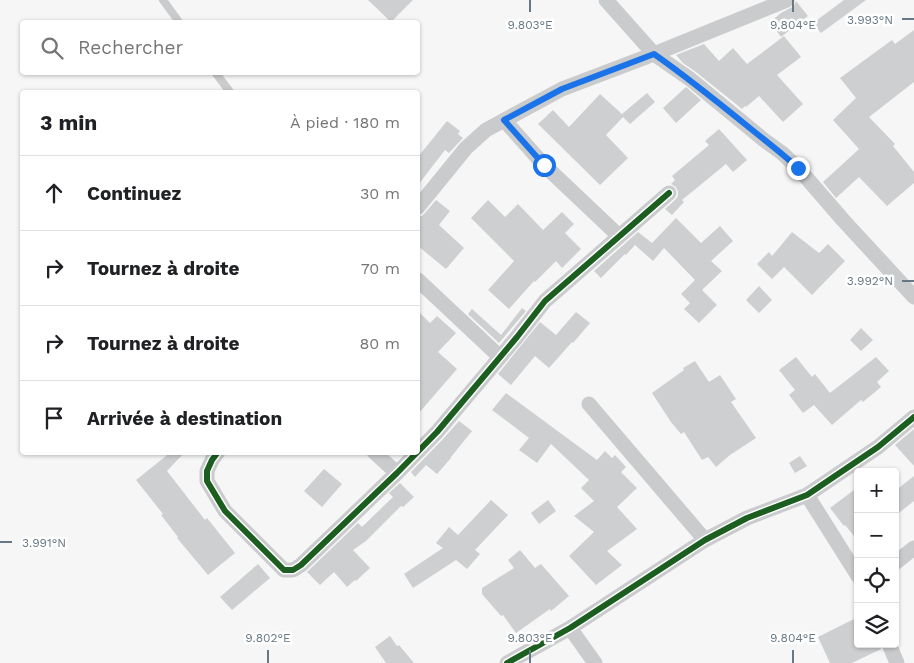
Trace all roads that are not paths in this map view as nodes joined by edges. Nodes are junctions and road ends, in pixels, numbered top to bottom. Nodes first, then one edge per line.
1 (163, 0) edge
2 (606, 0) edge
3 (787, 0) edge
4 (178, 20) edge
5 (654, 54) junction
6 (217, 75) edge
7 (228, 90) edge
8 (504, 120) junction
9 (669, 193) dead end
10 (420, 205) edge
11 (619, 236) junction
12 (420, 282) edge
13 (914, 297) edge
14 (500, 357) junction
15 (588, 404) dead end
16 (914, 417) edge
17 (420, 449) edge
18 (216, 455) edge
19 (377, 455) edge
20 (415, 455) edge
21 (397, 473) junction
22 (806, 495) junction
23 (705, 540) junction
24 (914, 548) edge
25 (899, 560) edge
26 (854, 570) edge
27 (570, 628) junction
28 (891, 648) edge
29 (507, 663) edge
30 (596, 663) edge
31 (897, 663) edge

1 - 4 lane
2 - 5 street
3 - 5 street
5 - 8 street
5 - 13 street
6 - 7 lane
8 - 10 street
8 - 11 street
9 - 11 street
11 - 14 street
12 - 14 street
14 - 17 street
15 - 23 street
16 - 22 street
18 - 21 street
19 - 21 street
20 - 21 street
22 - 23 street
22 - 26 street
23 - 27 street
24 - 25 street
27 - 29 street
27 - 30 street
28 - 31 street

